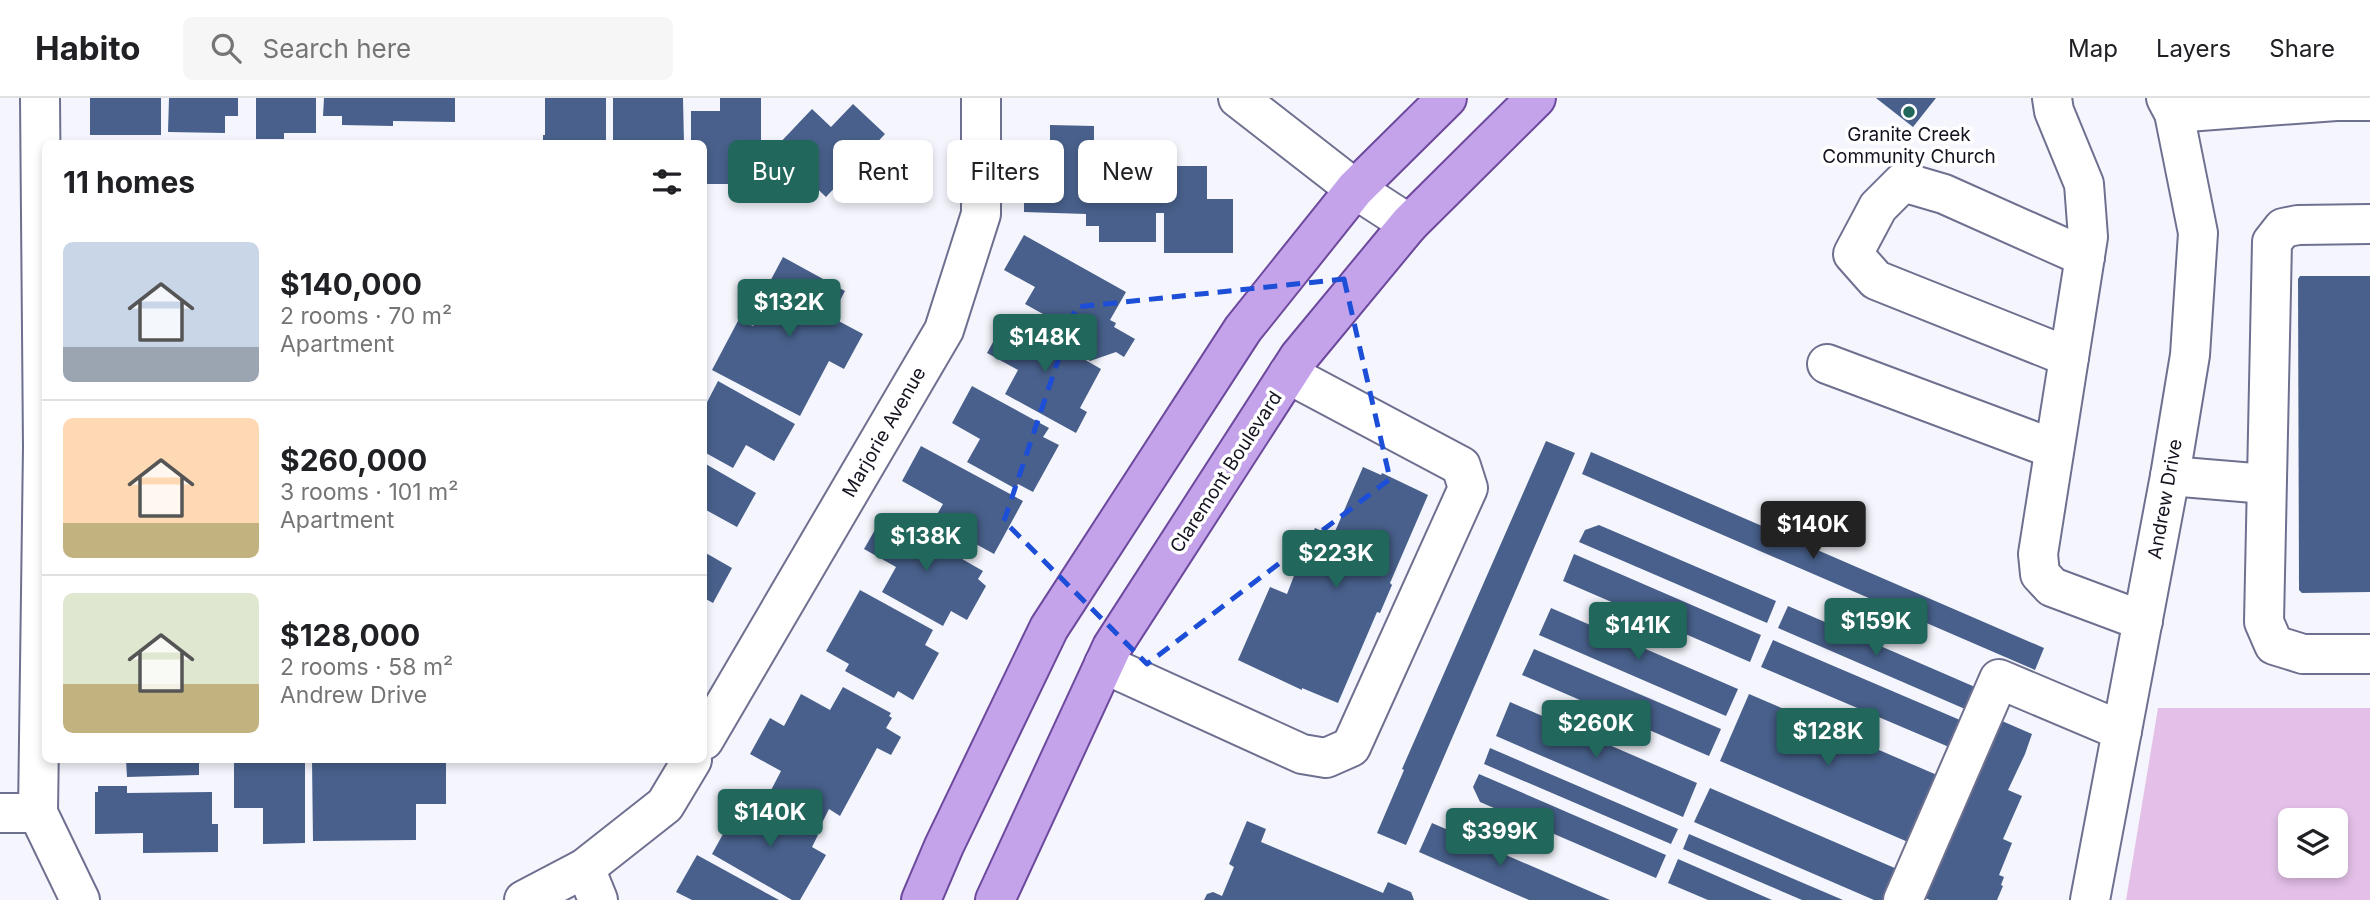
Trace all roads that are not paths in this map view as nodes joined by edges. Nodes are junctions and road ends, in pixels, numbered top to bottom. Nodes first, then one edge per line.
1 (40, 98) edge
2 (981, 98) edge
3 (1238, 98) edge
4 (1447, 98) edge
5 (1536, 98) edge
6 (2052, 98) edge
7 (2347, 100) edge
8 (2170, 105) edge
9 (1355, 189) junction
10 (1409, 224) junction
11 (2370, 224) edge
12 (2085, 257) junction
13 (42, 272) edge
14 (2069, 357) junction
15 (1827, 364) dead end
16 (1288, 374) junction
17 (2054, 449) junction
18 (2170, 476) junction
19 (2266, 484) junction
20 (42, 569) edge
21 (2143, 621) junction
22 (2370, 654) edge
23 (1104, 664) junction
24 (2122, 731) junction
25 (707, 735) edge
26 (690, 763) edge
27 (0, 813) edge
28 (38, 813) junction
29 (592, 884) edge
30 (80, 900) edge
31 (524, 900) edge
32 (921, 900) edge
33 (995, 900) edge
34 (1903, 900) edge
35 (2090, 900) edge

1 - 13 street
2 - 25 street, Marjorie Avenue
3 - 9 street
4 - 9 main road
5 - 10 main road, Claremont Boulevard
6 - 12 street
7 - 8 street
8 - 18 street, Andrew Drive
9 - 10 street
9 - 32 main road
10 - 16 main road, Claremont Boulevard
11 - 19 street
12 - 14 street
12 - 14 street
14 - 17 street
15 - 17 street
16 - 23 main road, Claremont Boulevard
16 - 23 street
17 - 21 street
18 - 19 street
18 - 21 street, Andrew Drive
19 - 22 street
20 - 28 street
21 - 24 street, Andrew Drive
23 - 33 main road, Claremont Boulevard
24 - 34 street
24 - 35 street, Andrew Drive
26 - 29 street
27 - 28 street
28 - 30 street
29 - 31 street

